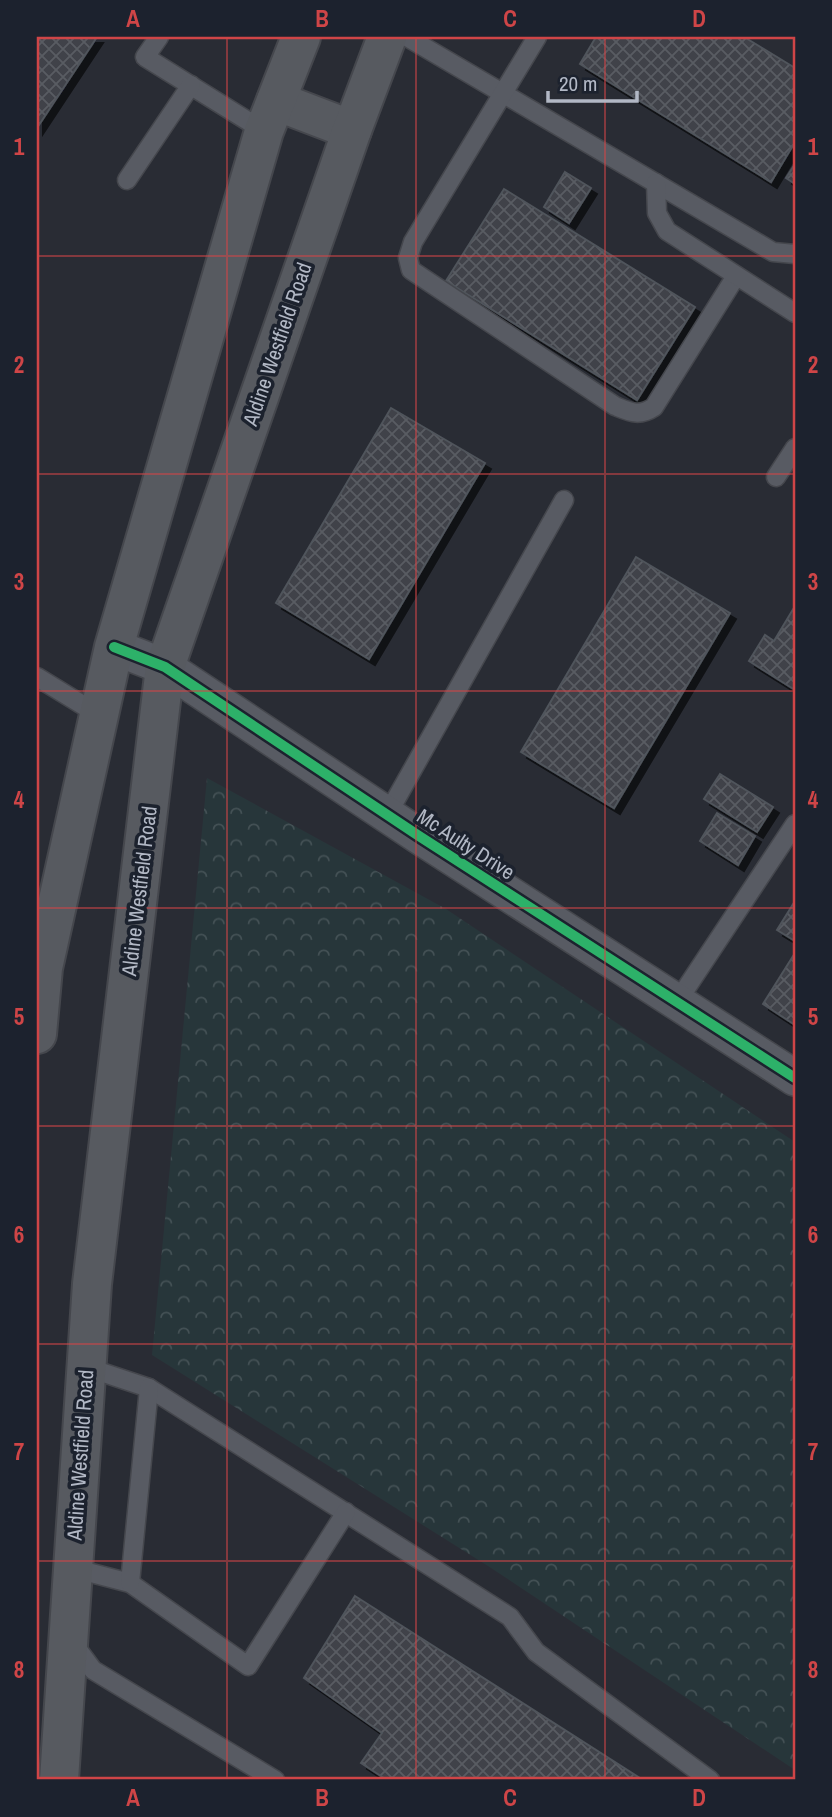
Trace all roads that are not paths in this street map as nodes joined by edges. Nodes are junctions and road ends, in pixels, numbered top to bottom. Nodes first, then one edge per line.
1 (159, 37) edge
2 (301, 37) edge
3 (387, 37) edge
4 (407, 37) edge
5 (537, 37) edge
6 (191, 85) junction
7 (503, 92) junction
8 (270, 116) junction
9 (352, 130) junction
10 (127, 180) dead end
11 (656, 183) junction
12 (795, 254) edge
13 (736, 276) junction
14 (795, 313) edge
15 (795, 449) edge
16 (776, 477) dead end
17 (564, 500) dead end
18 (114, 647) junction
19 (165, 667) junction
20 (37, 677) edge
21 (99, 715) junction
22 (387, 815) junction
23 (795, 824) edge
24 (677, 1002) junction
25 (37, 1020) edge
26 (795, 1078) edge
27 (86, 1367) junction
28 (149, 1388) junction
29 (346, 1512) junction
30 (72, 1568) junction
31 (130, 1583) junction
32 (52, 1635) edge
33 (59, 1780) edge
34 (275, 1780) edge
35 (710, 1780) edge

1 - 6 lane
2 - 8 main road
3 - 9 main road, Aldine Westfield Road
4 - 7 lane
5 - 7 lane
6 - 8 lane
6 - 10 lane
7 - 11 lane
7 - 13 lane
8 - 9 main road
8 - 18 main road
9 - 19 main road, Aldine Westfield Road
11 - 12 lane
11 - 13 lane
13 - 14 lane
15 - 16 lane
17 - 22 lane
18 - 19 street, Mc Aulty Drive
18 - 21 main road
19 - 22 street, Mc Aulty Drive
19 - 27 main road, Aldine Westfield Road
20 - 21 lane
21 - 25 main road
22 - 24 street, Mc Aulty Drive
23 - 24 lane
24 - 26 street, Mc Aulty Drive
27 - 28 lane
27 - 30 main road, Aldine Westfield Road
28 - 29 lane
28 - 31 lane
29 - 31 lane
29 - 35 lane
30 - 31 lane
30 - 32 main road, Aldine Westfield Road
32 - 33 main road, Aldine Westfield Road
32 - 34 lane

